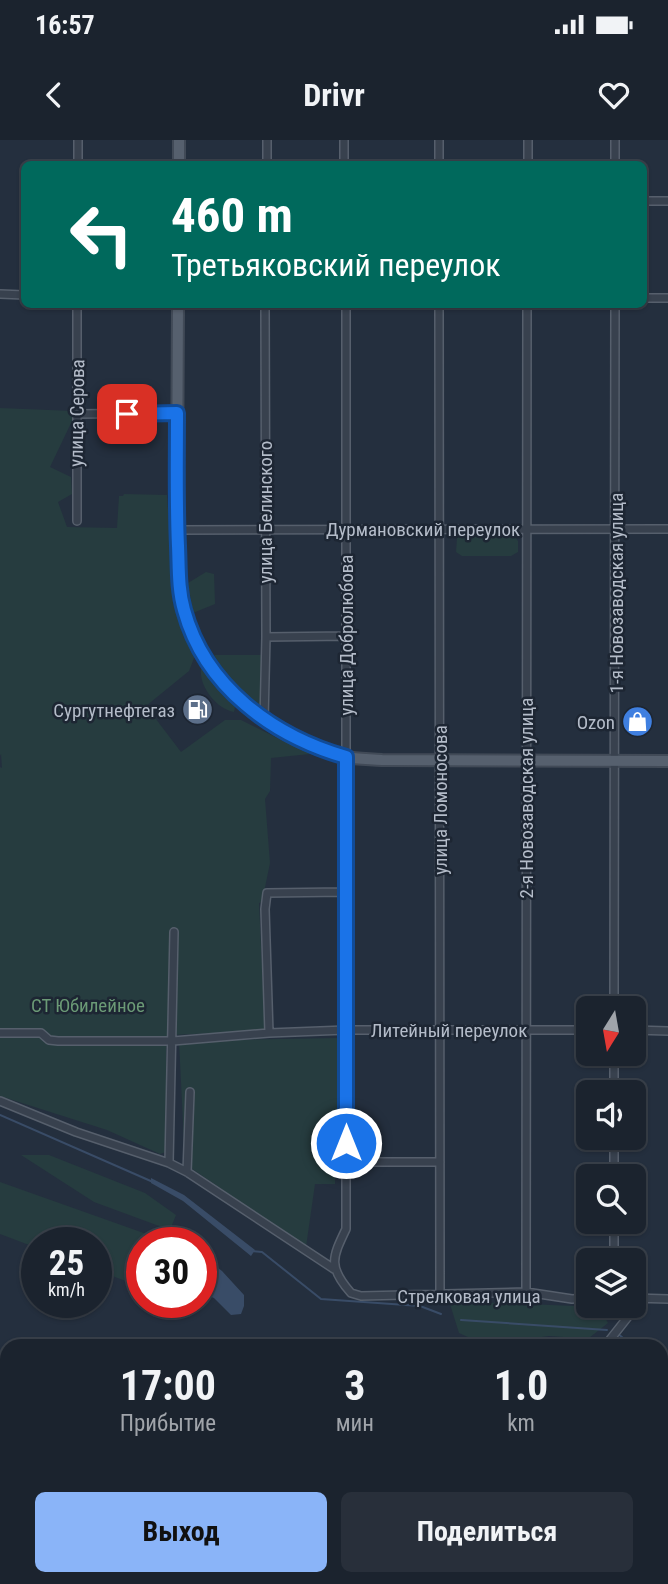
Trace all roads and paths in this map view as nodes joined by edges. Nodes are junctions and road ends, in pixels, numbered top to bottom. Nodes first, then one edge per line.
1 (78, 140) edge
2 (179, 140) edge
3 (267, 140) edge
4 (344, 140) edge
5 (439, 140) edge
6 (528, 140) edge
7 (615, 140) edge
8 (78, 161) edge
9 (179, 161) edge
10 (267, 161) edge
11 (344, 161) edge
12 (439, 161) edge
13 (528, 161) edge
14 (615, 161) edge
15 (647, 201) edge
16 (668, 201) edge
17 (0, 294) edge
18 (21, 295) edge
19 (647, 298) edge
20 (668, 298) edge
21 (77, 308) edge
22 (178, 308) edge
23 (265, 308) edge
24 (346, 308) edge
25 (439, 308) edge
26 (527, 308) edge
27 (615, 308) edge
28 (177, 413) junction
29 (77, 414) junction
30 (77, 521) dead end
31 (615, 528) junction
32 (264, 529) junction
33 (345, 529) junction
34 (440, 529) junction
35 (526, 529) junction
36 (668, 529) edge
37 (177, 530) junction
38 (347, 636) junction
39 (266, 637) junction
40 (260, 717) junction
41 (346, 757) junction
42 (440, 760) junction
43 (527, 760) junction
44 (616, 760) junction
45 (668, 761) edge
46 (344, 892) junction
47 (174, 932) dead end
48 (614, 996) edge
49 (526, 1029) junction
50 (346, 1030) junction
51 (440, 1030) junction
52 (576, 1030) edge
53 (646, 1030) edge
54 (668, 1031) edge
55 (269, 1032) junction
56 (0, 1034) edge
57 (173, 1041) junction
58 (190, 1092) dead end
59 (0, 1101) edge
60 (170, 1143) junction
61 (188, 1144) junction
62 (347, 1162) junction
63 (440, 1162) junction
64 (169, 1163) junction
65 (187, 1172) junction
66 (334, 1269) junction
67 (526, 1292) junction
68 (440, 1295) junction
69 (576, 1299) edge
70 (646, 1299) edge
71 (668, 1299) edge
72 (627, 1318) edge
73 (611, 1339) edge

1 - 8 street
2 - 9 main road
3 - 10 street
4 - 11 street
5 - 12 street
6 - 13 street
7 - 14 street
15 - 16 street
17 - 18 street
19 - 20 street
21 - 29 street, улица Серова
22 - 28 main road
23 - 32 street, улица Белинского
24 - 33 street, улица Добролюбова
25 - 34 street, улица Ломоносова
26 - 35 street, 2-я Новозаводская улица
27 - 31 street, 1-я Новозаводская улица
28 - 29 street
28 - 37 main road
29 - 30 street, улица Серова
31 - 35 street, Дурмановский переулок
31 - 36 street, Дурмановский переулок
31 - 44 street, 1-я Новозаводская улица
32 - 33 street, Дурмановский переулок
32 - 37 street, Дурмановский переулок
32 - 39 street, улица Белинского
33 - 34 street, Дурмановский переулок
33 - 38 street, улица Добролюбова
34 - 35 street, Дурмановский переулок
34 - 42 street, улица Ломоносова
35 - 43 street, 2-я Новозаводская улица
37 - 40 main road
38 - 39 street
38 - 41 street, улица Добролюбова
39 - 40 street, улица Белинского
40 - 41 main road
41 - 42 main road
41 - 46 street, улица Добролюбова
42 - 43 main road
42 - 51 street, улица Ломоносова
43 - 44 main road
43 - 49 street, 2-я Новозаводская улица
44 - 45 main road
44 - 48 street, 1-я Новозаводская улица
46 - 50 street, улица Добролюбова
46 - 55 street
47 - 57 street
49 - 51 street, Литейный переулок
49 - 52 street, Литейный переулок
49 - 67 street, 2-я Новозаводская улица
50 - 51 street, Литейный переулок
50 - 55 street, Литейный переулок
50 - 62 street, улица Добролюбова
51 - 63 street, улица Ломоносова
53 - 54 street
55 - 57 street, Литейный переулок
56 - 57 street, Литейный переулок
57 - 60 street
58 - 61 street
59 - 64 street
60 - 61 street
60 - 64 street
61 - 65 street
62 - 63 street
62 - 66 street, улица Добролюбова
63 - 68 street, улица Ломоносова
64 - 65 street
65 - 66 street
66 - 68 street, Стрелковая улица
67 - 68 street, Стрелковая улица
67 - 69 street, Стрелковая улица
70 - 71 street
72 - 73 street

